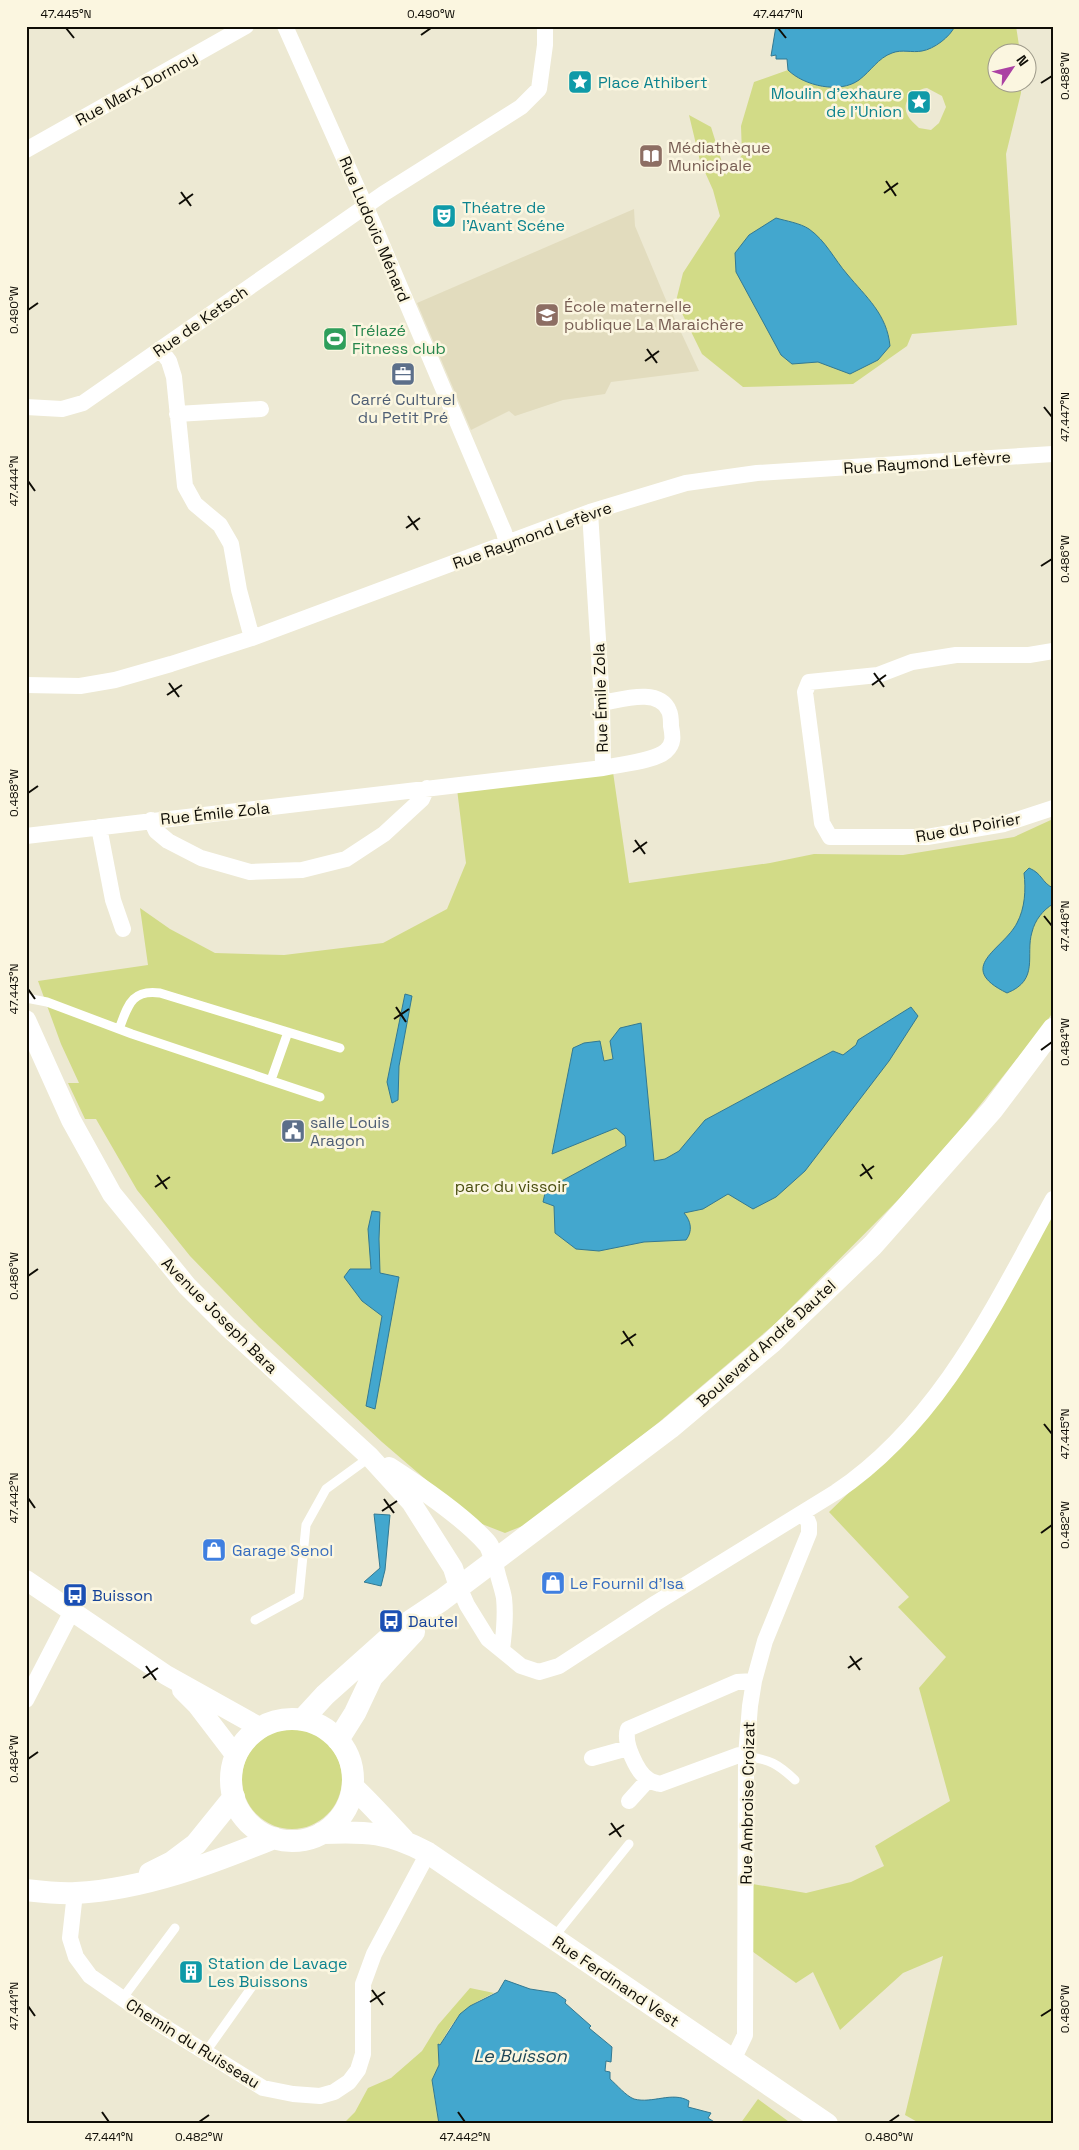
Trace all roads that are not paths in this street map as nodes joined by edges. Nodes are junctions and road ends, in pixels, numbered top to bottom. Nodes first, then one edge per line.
1 (246, 26) edge
2 (285, 26) edge
3 (545, 26) edge
4 (26, 150) edge
5 (365, 207) junction
6 (160, 349) junction
7 (26, 407) edge
8 (262, 409) dead end
9 (177, 414) junction
10 (1053, 454) edge
11 (590, 512) junction
12 (508, 544) junction
13 (252, 638) junction
14 (1053, 651) edge
15 (26, 685) edge
16 (602, 703) junction
17 (603, 768) junction
18 (427, 788) junction
19 (1053, 808) edge
20 (151, 820) junction
21 (99, 827) junction
22 (26, 836) edge
23 (123, 929) dead end
24 (26, 998) edge
25 (26, 1020) edge
26 (1053, 1029) edge
27 (119, 1030) junction
28 (288, 1032) junction
29 (340, 1048) dead end
30 (271, 1080) junction
31 (320, 1097) dead end
32 (1053, 1199) edge
33 (370, 1457) junction
34 (804, 1512) junction
35 (495, 1560) junction
36 (26, 1580) edge
37 (459, 1587) junction
38 (432, 1607) junction
39 (72, 1612) junction
40 (255, 1620) dead end
41 (502, 1650) junction
42 (166, 1675) junction
43 (754, 1681) junction
44 (26, 1700) edge
45 (302, 1720) junction
46 (261, 1728) junction
47 (338, 1740) junction
48 (628, 1748) junction
49 (236, 1756) junction
50 (746, 1756) junction
51 (592, 1758) dead end
52 (648, 1780) junction
53 (795, 1780) dead end
54 (353, 1787) junction
55 (234, 1797) junction
56 (629, 1801) dead end
57 (322, 1833) junction
58 (274, 1838) junction
59 (404, 1840) junction
60 (629, 1844) dead end
61 (428, 1852) junction
62 (118, 1888) junction
63 (26, 1890) edge
64 (75, 1893) junction
65 (174, 1928) dead end
66 (554, 1938) junction
67 (256, 1981) dead end
68 (122, 1998) junction
69 (205, 2053) junction
70 (733, 2060) junction
71 (827, 2124) edge

1 - 4 street, Rue Marx Dormoy
2 - 5 street, Rue Ludovic Ménard
3 - 5 street, Rue de Ketsch
5 - 6 street, Rue de Ketsch
5 - 12 street, Rue Ludovic Ménard
6 - 7 street, Rue de Ketsch
6 - 9 street
8 - 9 street
9 - 13 street
10 - 11 street, Rue Raymond Lefèvre
11 - 12 street, Rue Raymond Lefèvre
11 - 16 street, Rue Émile Zola
12 - 13 street, Rue Raymond Lefèvre
13 - 15 street, Rue Raymond Lefèvre
14 - 19 street, Rue du Poirier
16 - 17 street, Rue Émile Zola
16 - 17 street
17 - 18 street, Rue Émile Zola
18 - 20 street, Rue Émile Zola
18 - 20 street, Rue Émile Zola
20 - 21 street, Rue Émile Zola
21 - 22 street, Rue Émile Zola
21 - 23 street
24 - 27 lane
25 - 33 street, Avenue Joseph Bara
26 - 35 main road, Boulevard André Dautel
27 - 28 lane
27 - 30 lane
28 - 29 lane
28 - 30 lane
30 - 31 lane
32 - 34 street
33 - 35 street, Avenue Joseph Bara
33 - 37 street, Avenue Joseph Bara
33 - 40 lane
34 - 41 street
34 - 43 street, Rue Ambroise Croizat
35 - 37 main road, Boulevard André Dautel
35 - 41 street
36 - 39 street
37 - 38 main road, Boulevard André Dautel
37 - 41 street
38 - 45 main road, Boulevard André Dautel
38 - 47 main road, Boulevard André Dautel
39 - 42 street
39 - 44 street
42 - 46 street
42 - 49 street
43 - 48 street
43 - 50 street, Rue Ambroise Croizat
45 - 46 main road
45 - 47 main road
46 - 49 main road
47 - 54 main road
48 - 51 street
48 - 52 street
49 - 55 main road
50 - 52 street
50 - 53 lane
50 - 70 street, Rue Ambroise Croizat
52 - 56 street
54 - 57 main road
54 - 59 main road
55 - 58 main road
55 - 62 main road
57 - 58 main road
57 - 59 main road
58 - 62 main road
59 - 61 main road, Rue Ferdinand Vest
60 - 66 lane
61 - 66 main road, Rue Ferdinand Vest
61 - 69 street, Chemin du Ruisseau
62 - 64 main road
63 - 64 main road
64 - 68 street, Chemin du Ruisseau
65 - 68 lane
66 - 70 main road, Rue Ferdinand Vest
67 - 69 lane
68 - 69 street, Chemin du Ruisseau
70 - 71 main road, Rue Ferdinand Vest

